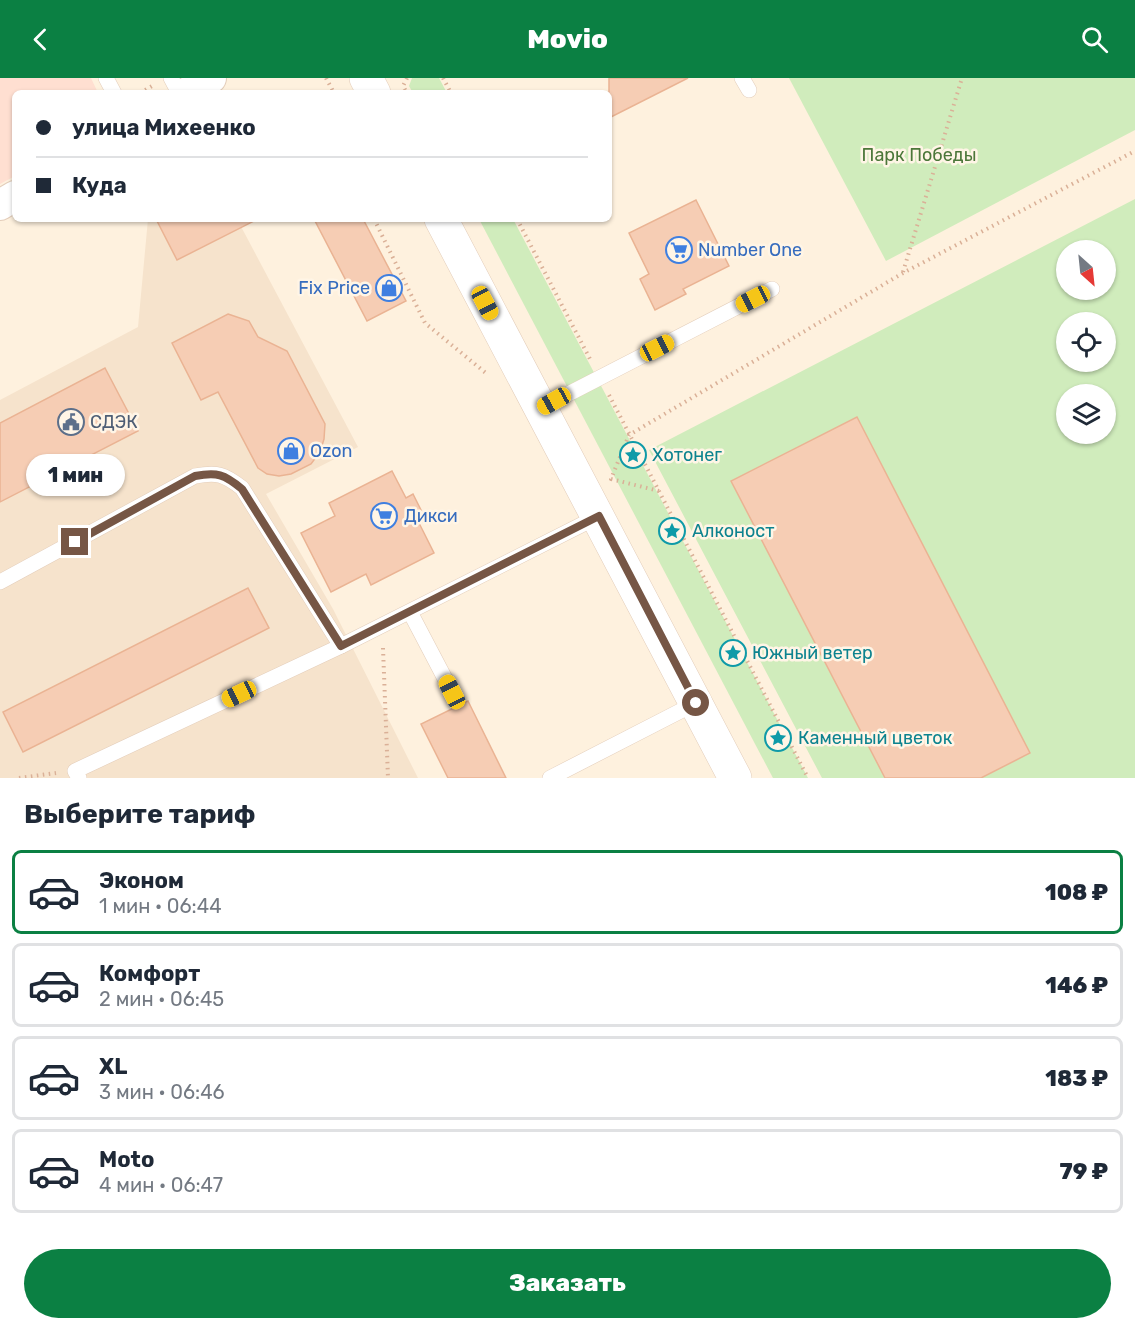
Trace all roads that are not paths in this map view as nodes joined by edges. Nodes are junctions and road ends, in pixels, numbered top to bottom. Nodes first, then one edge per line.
1 (211, 78) edge
2 (191, 90) edge
3 (443, 222) edge
4 (772, 289) dead end
5 (541, 408) junction
6 (599, 516) junction
7 (0, 582) edge
8 (410, 612) junction
9 (341, 646) junction
10 (452, 692) dead end
11 (696, 703) junction
12 (77, 774) edge
13 (550, 778) edge
14 (735, 778) edge

1 - 2 street
3 - 5 street
4 - 5 lane
5 - 6 street
6 - 8 lane
6 - 11 street
7 - 9 lane
8 - 9 lane
8 - 10 lane
9 - 12 lane
11 - 13 lane
11 - 14 street

